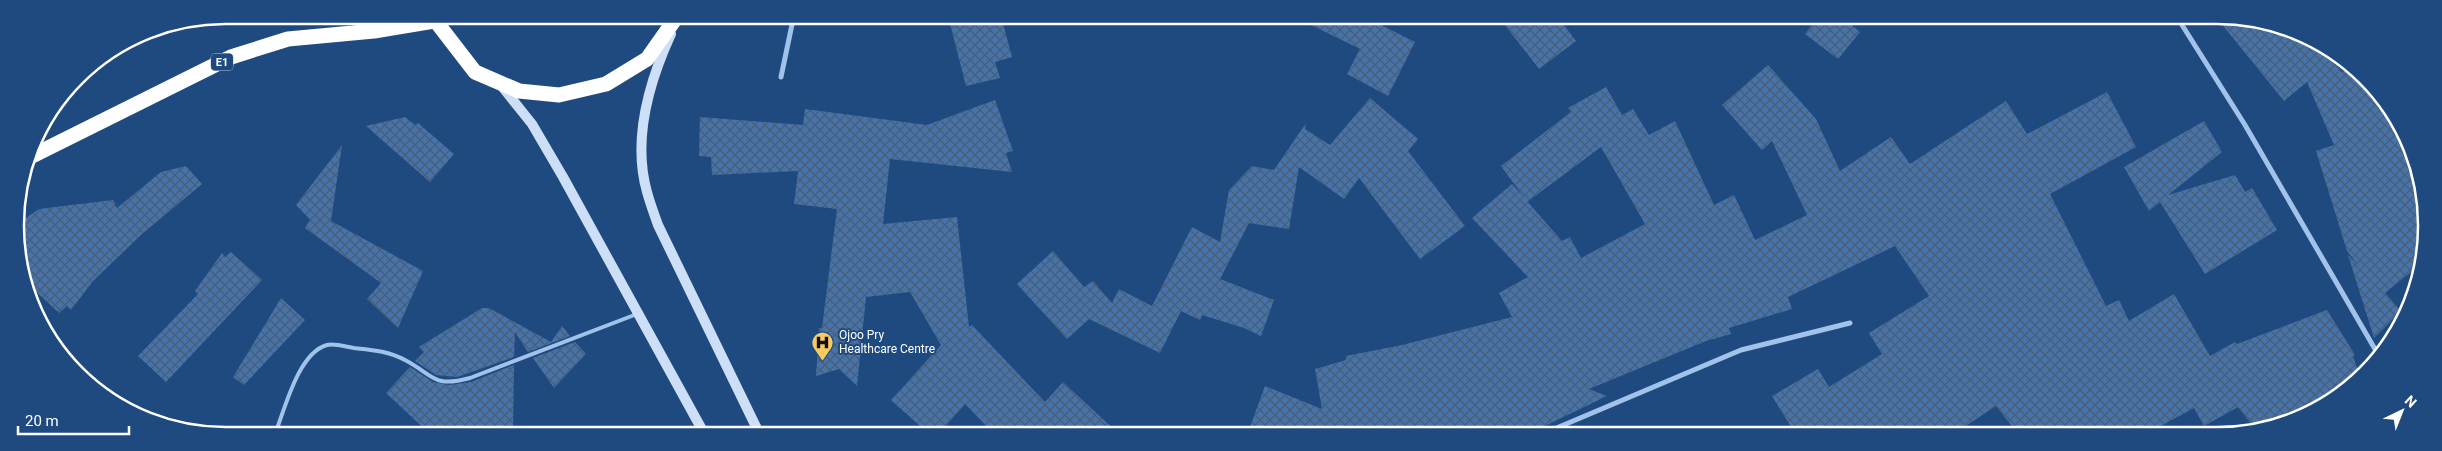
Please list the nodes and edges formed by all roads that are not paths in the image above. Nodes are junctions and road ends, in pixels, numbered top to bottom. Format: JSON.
{"nodes":[{"id":1,"x":405,"y":24,"type":"edge"},
{"id":2,"x":437,"y":24,"type":"edge"},
{"id":3,"x":673,"y":24,"type":"edge"},
{"id":4,"x":675,"y":24,"type":"edge"},
{"id":5,"x":792,"y":24,"type":"edge"},
{"id":6,"x":2181,"y":24,"type":"edge"},
{"id":7,"x":781,"y":77,"type":"dead end"},
{"id":8,"x":498,"y":81,"type":"junction"},
{"id":9,"x":37,"y":154,"type":"edge"},
{"id":10,"x":639,"y":313,"type":"junction"},
{"id":11,"x":1850,"y":323,"type":"dead end"},
{"id":12,"x":2375,"y":350,"type":"edge"},
{"id":13,"x":279,"y":427,"type":"edge"},
{"id":14,"x":701,"y":427,"type":"edge"},
{"id":15,"x":756,"y":427,"type":"edge"},
{"id":16,"x":1559,"y":427,"type":"edge"}],
"edges":[{"from":1,"to":9,"type":"highway","number":"E1"},
{"from":2,"to":8,"type":"highway"},
{"from":3,"to":8,"type":"highway"},
{"from":4,"to":15,"type":"main road"},
{"from":5,"to":7,"type":"street"},
{"from":6,"to":12,"type":"street"},
{"from":8,"to":10,"type":"main road"},
{"from":10,"to":13,"type":"lane"},
{"from":10,"to":14,"type":"main road"},
{"from":11,"to":16,"type":"street"}]}
